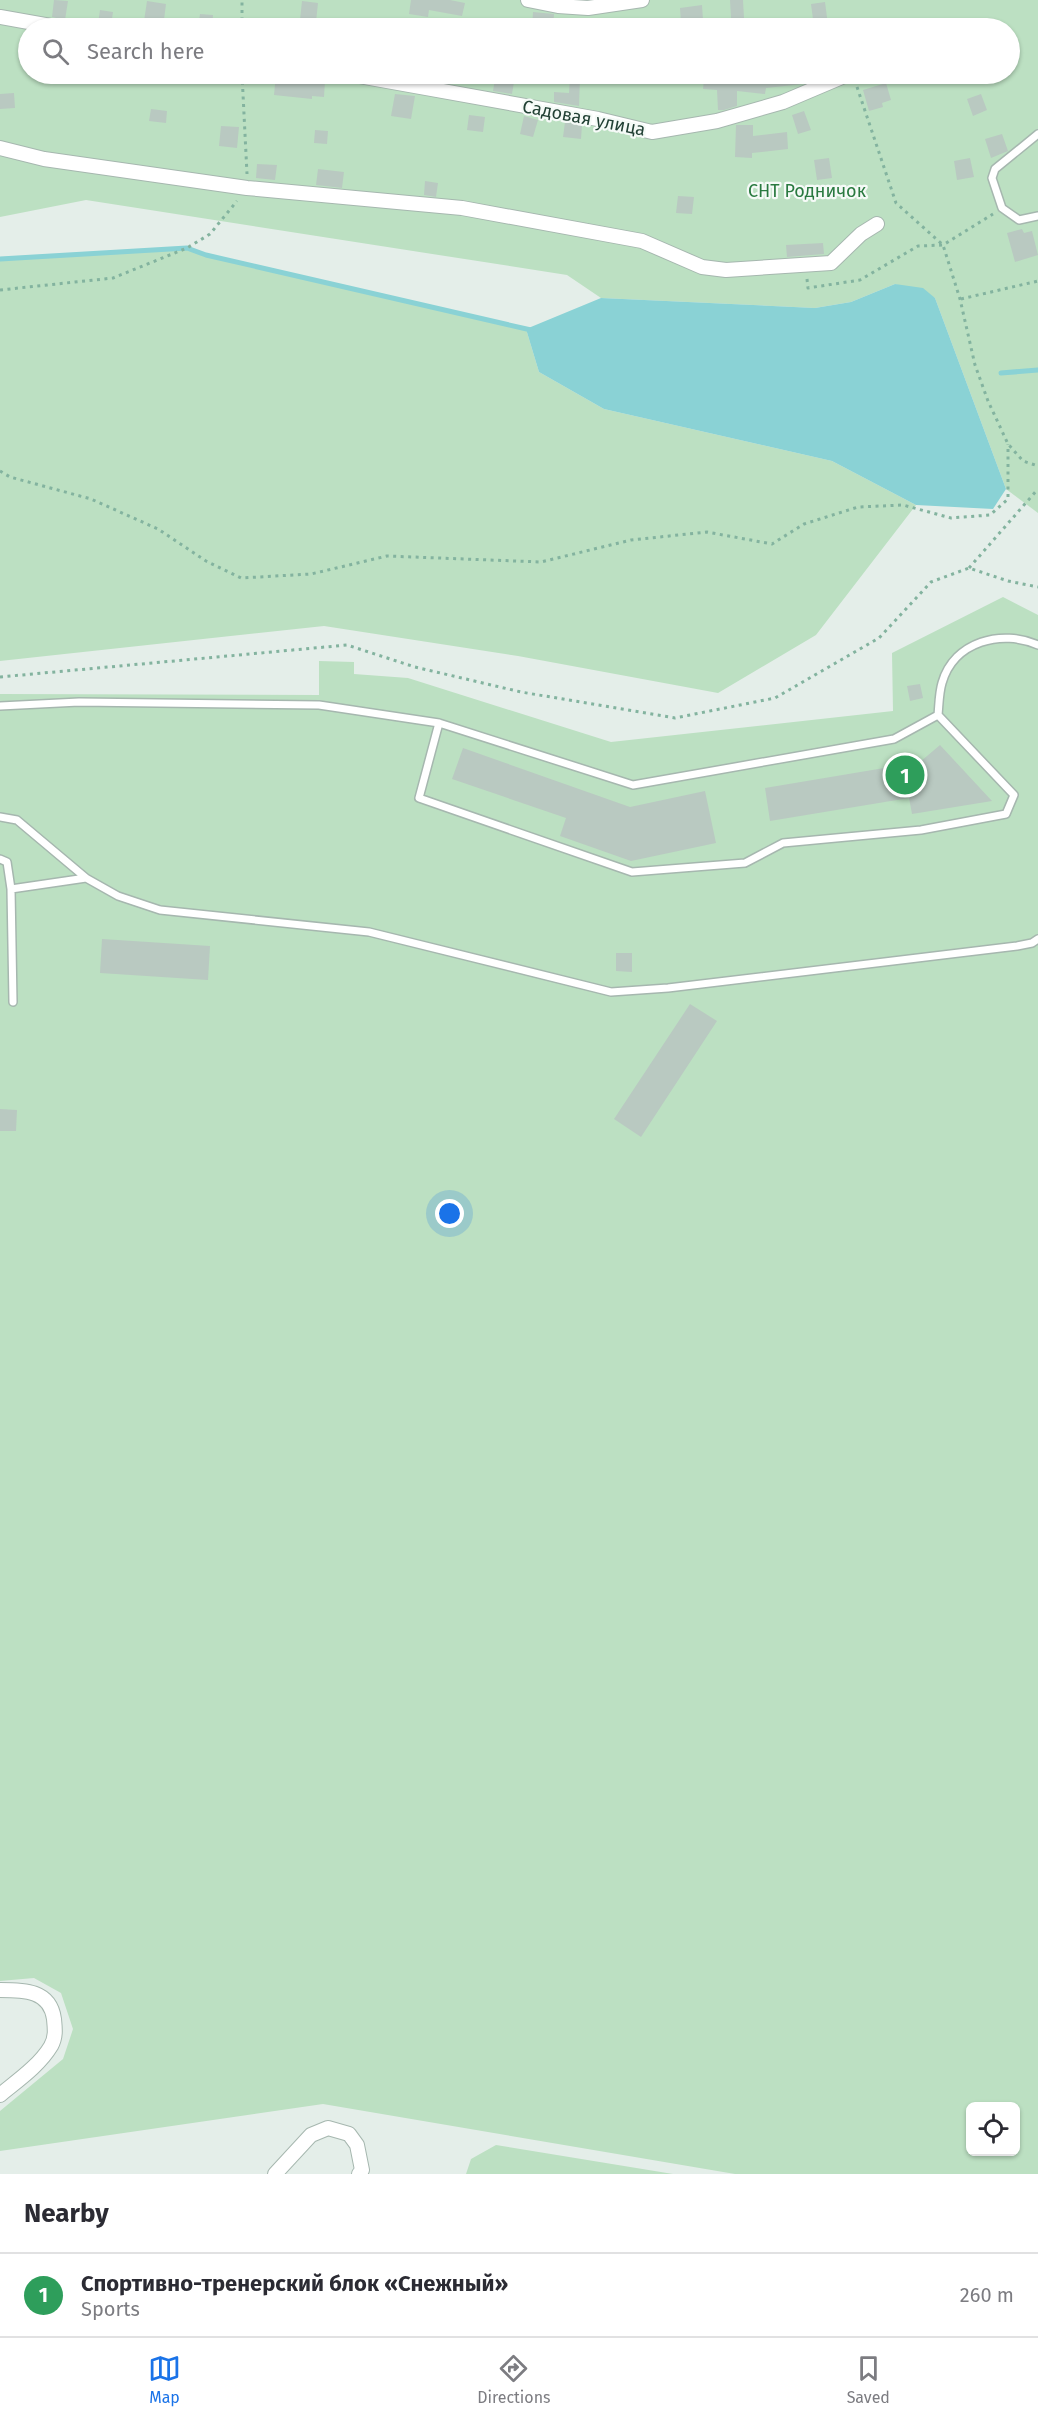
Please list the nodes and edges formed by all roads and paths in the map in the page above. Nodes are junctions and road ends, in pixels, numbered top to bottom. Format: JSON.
{"nodes":[{"id":1,"x":242,"y":0,"type":"edge"},
{"id":2,"x":528,"y":0,"type":"edge"},
{"id":3,"x":642,"y":0,"type":"edge"},
{"id":4,"x":0,"y":17,"type":"edge"},
{"id":5,"x":242,"y":18,"type":"edge"},
{"id":6,"x":18,"y":20,"type":"edge"},
{"id":7,"x":242,"y":84,"type":"edge"},
{"id":8,"x":404,"y":84,"type":"edge"},
{"id":9,"x":837,"y":84,"type":"edge"},
{"id":10,"x":854,"y":84,"type":"edge"},
{"id":11,"x":1038,"y":134,"type":"edge"},
{"id":12,"x":0,"y":148,"type":"edge"},
{"id":13,"x":247,"y":188,"type":"junction"},
{"id":14,"x":1002,"y":208,"type":"junction"},
{"id":15,"x":1038,"y":216,"type":"edge"},
{"id":16,"x":877,"y":224,"type":"dead end"},
{"id":17,"x":943,"y":245,"type":"junction"},
{"id":18,"x":1038,"y":281,"type":"edge"},
{"id":19,"x":808,"y":288,"type":"dead end"},
{"id":20,"x":0,"y":290,"type":"edge"},
{"id":21,"x":960,"y":299,"type":"junction"},
{"id":22,"x":1008,"y":444,"type":"junction"},
{"id":23,"x":1038,"y":466,"type":"edge"},
{"id":24,"x":0,"y":471,"type":"edge"},
{"id":25,"x":1038,"y":489,"type":"edge"},
{"id":26,"x":969,"y":568,"type":"junction"},
{"id":27,"x":1038,"y":587,"type":"edge"},
{"id":28,"x":1038,"y":645,"type":"edge"},
{"id":29,"x":0,"y":677,"type":"edge"},
{"id":30,"x":0,"y":706,"type":"edge"},
{"id":31,"x":938,"y":715,"type":"junction"},
{"id":32,"x":439,"y":723,"type":"junction"},
{"id":33,"x":0,"y":817,"type":"edge"},
{"id":34,"x":0,"y":859,"type":"edge"},
{"id":35,"x":86,"y":878,"type":"junction"},
{"id":36,"x":11,"y":889,"type":"junction"},
{"id":37,"x":1038,"y":939,"type":"edge"},
{"id":38,"x":14,"y":1002,"type":"dead end"},
{"id":39,"x":0,"y":1990,"type":"edge"},
{"id":40,"x":0,"y":2095,"type":"edge"},
{"id":41,"x":275,"y":2174,"type":"edge"},
{"id":42,"x":359,"y":2174,"type":"edge"}],
"edges":[{"from":1,"to":5,"type":"path"},
{"from":2,"to":3,"type":"street"},
{"from":4,"to":6,"type":"street"},
{"from":7,"to":13,"type":"path"},
{"from":8,"to":9,"type":"street","name":"Садовая улица"},
{"from":10,"to":17,"type":"path"},
{"from":11,"to":14,"type":"lane"},
{"from":12,"to":13,"type":"street"},
{"from":13,"to":16,"type":"street"},
{"from":13,"to":20,"type":"path"},
{"from":14,"to":15,"type":"lane"},
{"from":14,"to":17,"type":"path"},
{"from":17,"to":19,"type":"path"},
{"from":17,"to":21,"type":"path"},
{"from":18,"to":21,"type":"path"},
{"from":21,"to":22,"type":"path"},
{"from":22,"to":23,"type":"path"},
{"from":22,"to":24,"type":"path"},
{"from":25,"to":26,"type":"path"},
{"from":26,"to":27,"type":"path"},
{"from":26,"to":29,"type":"path"},
{"from":28,"to":31,"type":"lane"},
{"from":30,"to":32,"type":"lane"},
{"from":31,"to":32,"type":"lane"},
{"from":31,"to":32,"type":"lane"},
{"from":33,"to":35,"type":"lane"},
{"from":34,"to":36,"type":"lane"},
{"from":35,"to":36,"type":"lane"},
{"from":35,"to":37,"type":"lane"},
{"from":36,"to":38,"type":"lane"},
{"from":39,"to":40,"type":"street"},
{"from":41,"to":42,"type":"street"}]}
